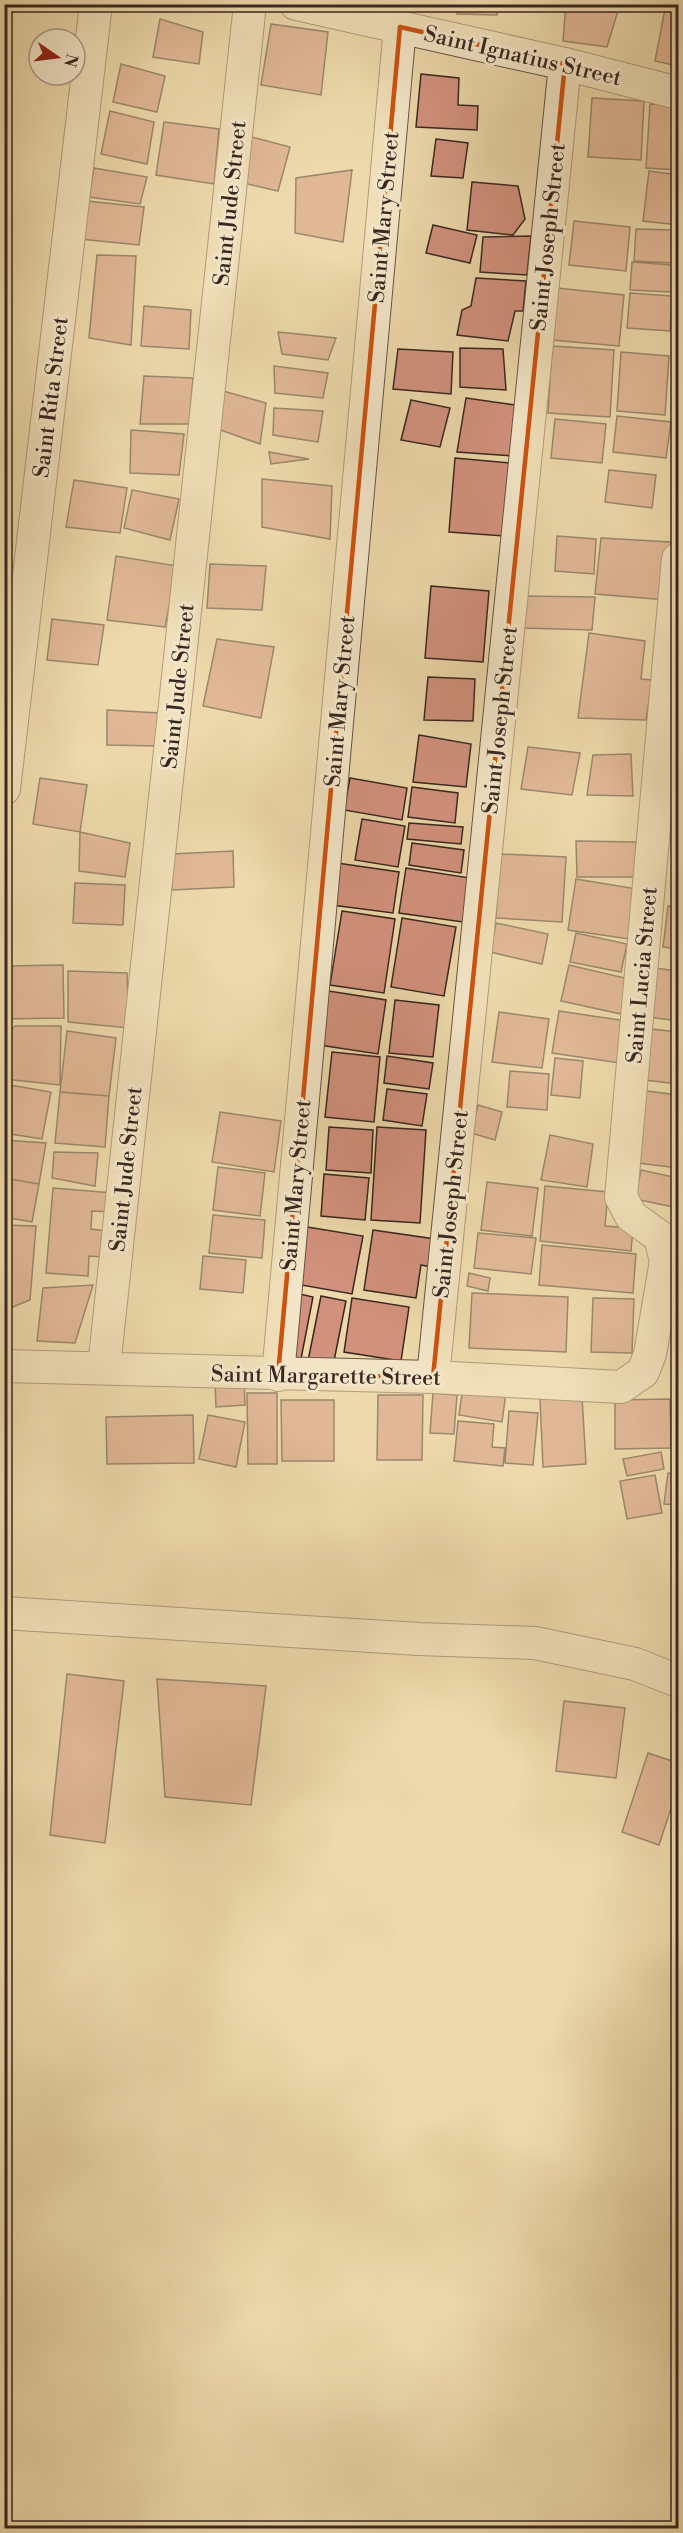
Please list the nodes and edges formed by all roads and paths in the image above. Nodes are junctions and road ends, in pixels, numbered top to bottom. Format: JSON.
{"nodes":[{"id":1,"x":96,"y":4,"type":"edge"},
{"id":2,"x":250,"y":4,"type":"edge"},
{"id":3,"x":296,"y":4,"type":"edge"},
{"id":4,"x":400,"y":27,"type":"junction"},
{"id":5,"x":564,"y":64,"type":"junction"},
{"id":6,"x":678,"y":93,"type":"edge"},
{"id":7,"x":678,"y":559,"type":"edge"},
{"id":8,"x":4,"y":789,"type":"edge"},
{"id":9,"x":4,"y":1366,"type":"edge"},
{"id":10,"x":104,"y":1367,"type":"junction"},
{"id":11,"x":643,"y":1372,"type":"joint"},
{"id":12,"x":278,"y":1375,"type":"junction"},
{"id":13,"x":433,"y":1377,"type":"junction"},
{"id":14,"x":4,"y":1613,"type":"edge"},
{"id":15,"x":678,"y":1681,"type":"edge"}],
"edges":[{"from":1,"to":8,"type":"street","name":"Saint Rita Street"},
{"from":2,"to":10,"type":"street","name":"Saint Jude Street"},
{"from":3,"to":4,"type":"street","name":"Saint Ignatius Street"},
{"from":4,"to":5,"type":"street","name":"Saint Ignatius Street"},
{"from":4,"to":12,"type":"street","name":"Saint Mary Street"},
{"from":5,"to":6,"type":"street","name":"Saint Ignatius Street"},
{"from":5,"to":13,"type":"street","name":"Saint Joseph Street"},
{"from":7,"to":11,"type":"street","name":"Saint Lucia Street"},
{"from":9,"to":10,"type":"street","name":"Saint Margarette Street"},
{"from":10,"to":12,"type":"street","name":"Saint Margarette Street"},
{"from":11,"to":13,"type":"street","name":"Saint Margarette Street"},
{"from":12,"to":13,"type":"street","name":"Saint Margarette Street"},
{"from":14,"to":15,"type":"street"}]}
